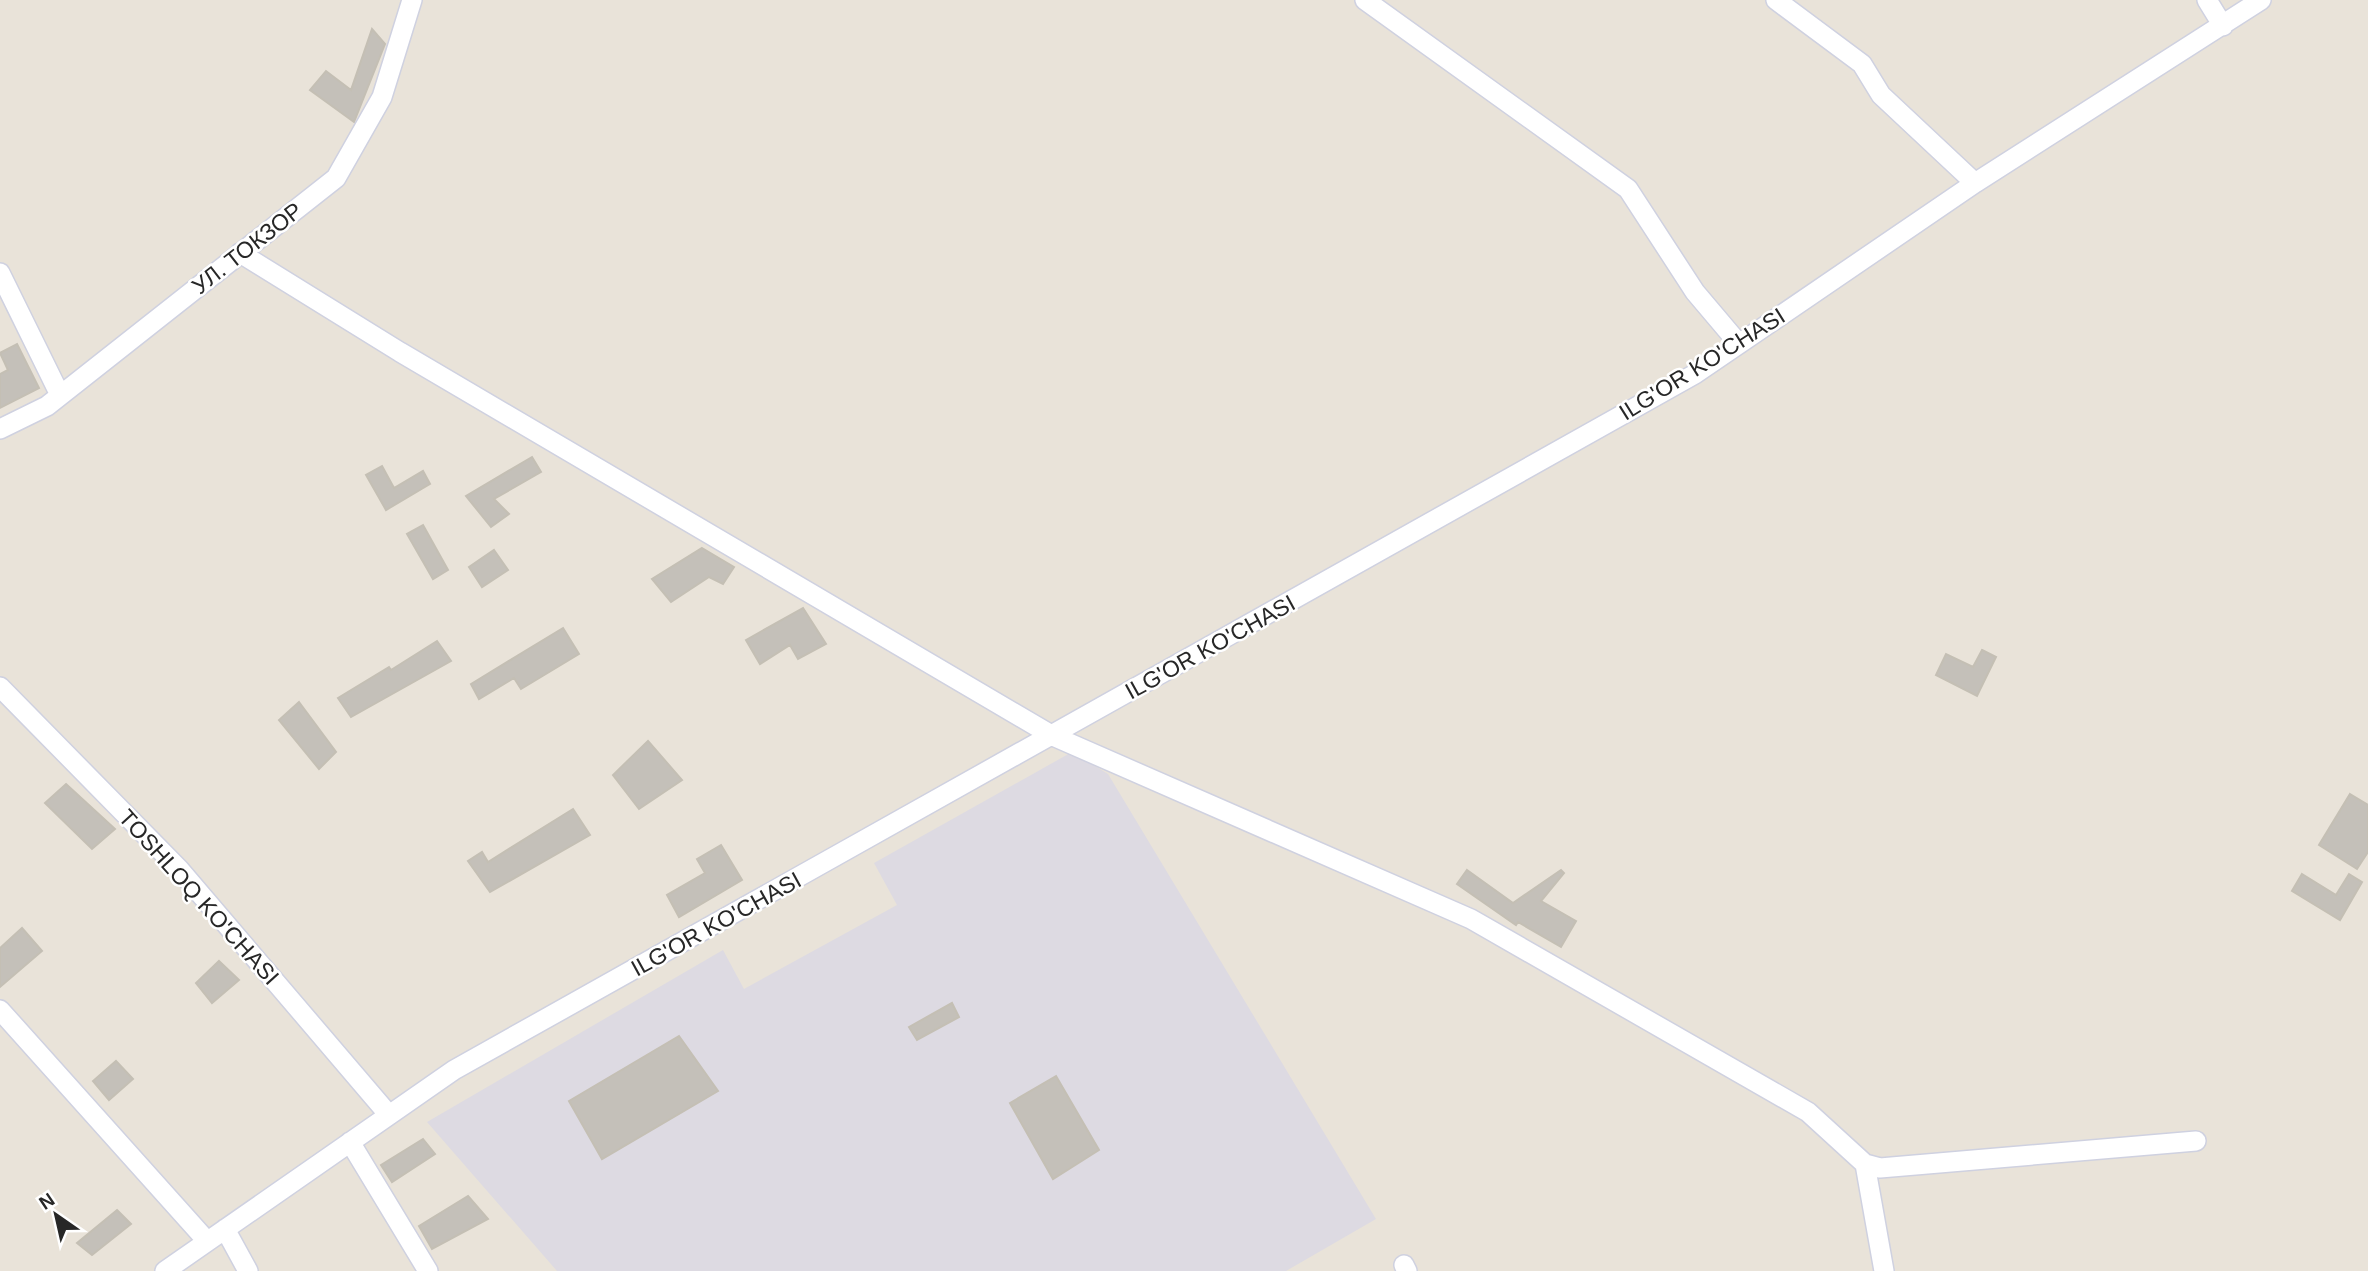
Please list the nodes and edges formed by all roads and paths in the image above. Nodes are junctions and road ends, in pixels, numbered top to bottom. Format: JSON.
{"nodes":[{"id":1,"x":412,"y":0,"type":"edge"},
{"id":2,"x":1365,"y":0,"type":"edge"},
{"id":3,"x":1776,"y":0,"type":"edge"},
{"id":4,"x":2207,"y":0,"type":"edge"},
{"id":5,"x":2261,"y":0,"type":"edge"},
{"id":6,"x":2223,"y":26,"type":"junction"},
{"id":7,"x":1975,"y":183,"type":"junction"},
{"id":8,"x":240,"y":253,"type":"junction"},
{"id":9,"x":0,"y":272,"type":"edge"},
{"id":10,"x":1739,"y":344,"type":"junction"},
{"id":11,"x":60,"y":395,"type":"junction"},
{"id":12,"x":0,"y":429,"type":"edge"},
{"id":13,"x":0,"y":687,"type":"edge"},
{"id":14,"x":1052,"y":736,"type":"junction"},
{"id":15,"x":0,"y":1010,"type":"edge"},
{"id":16,"x":389,"y":1115,"type":"junction"},
{"id":17,"x":350,"y":1142,"type":"junction"},
{"id":18,"x":2196,"y":1142,"type":"dead end"},
{"id":19,"x":1865,"y":1164,"type":"junction"},
{"id":20,"x":225,"y":1229,"type":"junction"},
{"id":21,"x":207,"y":1241,"type":"junction"},
{"id":22,"x":164,"y":1271,"type":"edge"},
{"id":23,"x":248,"y":1271,"type":"edge"},
{"id":24,"x":428,"y":1271,"type":"edge"},
{"id":25,"x":1884,"y":1271,"type":"edge"}],
"edges":[{"from":1,"to":8,"type":"street","name":"УЛ. ТОКЗОР"},
{"from":2,"to":10,"type":"street"},
{"from":3,"to":7,"type":"street"},
{"from":4,"to":6,"type":"street"},
{"from":5,"to":6,"type":"street","name":"ILG'OR KO'CHASI"},
{"from":6,"to":7,"type":"street","name":"ILG'OR KO'CHASI"},
{"from":7,"to":10,"type":"street","name":"ILG'OR KO'CHASI"},
{"from":8,"to":11,"type":"street","name":"УЛ. ТОКЗОР"},
{"from":8,"to":14,"type":"street"},
{"from":9,"to":11,"type":"street"},
{"from":10,"to":14,"type":"street","name":"ILG'OR KO'CHASI"},
{"from":11,"to":12,"type":"street","name":"УЛ. ТОКЗОР"},
{"from":13,"to":16,"type":"street","name":"TOSHLOQ KO'CHASI"},
{"from":14,"to":16,"type":"street","name":"ILG'OR KO'CHASI"},
{"from":14,"to":19,"type":"street"},
{"from":15,"to":21,"type":"street"},
{"from":16,"to":17,"type":"street","name":"ILG'OR KO'CHASI"},
{"from":17,"to":20,"type":"street","name":"ILG'OR KO'CHASI"},
{"from":17,"to":24,"type":"street"},
{"from":18,"to":19,"type":"street"},
{"from":19,"to":25,"type":"street"},
{"from":20,"to":21,"type":"street","name":"ILG'OR KO'CHASI"},
{"from":20,"to":23,"type":"street"},
{"from":21,"to":22,"type":"street","name":"ILG'OR KO'CHASI"}]}
